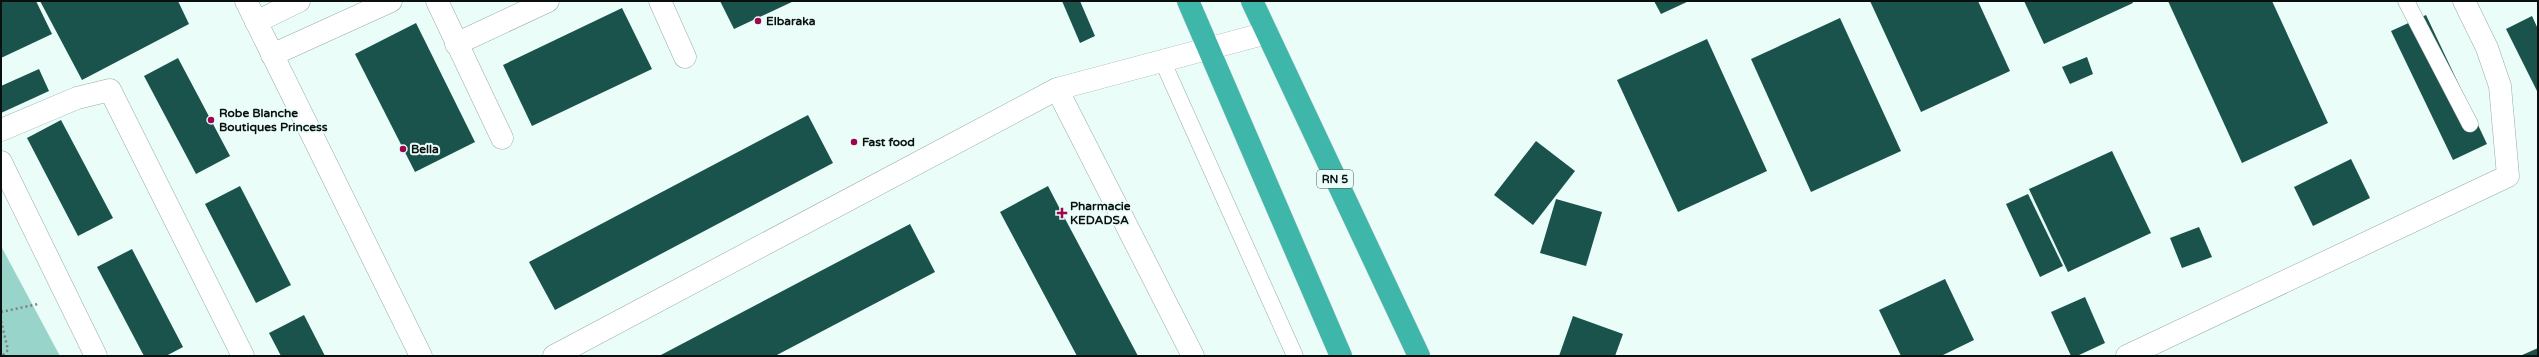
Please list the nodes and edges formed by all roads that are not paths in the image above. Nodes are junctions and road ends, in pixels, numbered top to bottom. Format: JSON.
{"nodes":[{"id":1,"x":246,"y":1,"type":"edge"},
{"id":2,"x":299,"y":1,"type":"edge"},
{"id":3,"x":391,"y":1,"type":"edge"},
{"id":4,"x":437,"y":1,"type":"edge"},
{"id":5,"x":548,"y":1,"type":"edge"},
{"id":6,"x":660,"y":1,"type":"edge"},
{"id":7,"x":1188,"y":1,"type":"edge"},
{"id":8,"x":1252,"y":1,"type":"edge"},
{"id":9,"x":2406,"y":1,"type":"edge"},
{"id":10,"x":2464,"y":1,"type":"edge"},
{"id":11,"x":256,"y":22,"type":"junction"},
{"id":12,"x":1267,"y":34,"type":"junction"},
{"id":13,"x":456,"y":44,"type":"junction"},
{"id":14,"x":1207,"y":49,"type":"junction"},
{"id":15,"x":272,"y":55,"type":"junction"},
{"id":16,"x":685,"y":57,"type":"dead end"},
{"id":17,"x":1162,"y":60,"type":"junction"},
{"id":18,"x":1057,"y":89,"type":"junction"},
{"id":19,"x":2470,"y":124,"type":"dead end"},
{"id":20,"x":1,"y":130,"type":"edge"},
{"id":21,"x":502,"y":138,"type":"dead end"},
{"id":22,"x":1,"y":162,"type":"edge"},
{"id":23,"x":96,"y":356,"type":"edge"},
{"id":24,"x":243,"y":356,"type":"edge"},
{"id":25,"x":421,"y":356,"type":"edge"},
{"id":26,"x":554,"y":356,"type":"edge"},
{"id":27,"x":1194,"y":356,"type":"edge"},
{"id":28,"x":1295,"y":356,"type":"edge"},
{"id":29,"x":1341,"y":356,"type":"edge"},
{"id":30,"x":1419,"y":356,"type":"edge"},
{"id":31,"x":2127,"y":356,"type":"edge"}],
"edges":[{"from":1,"to":11,"type":"street"},
{"from":2,"to":11,"type":"street"},
{"from":3,"to":15,"type":"street"},
{"from":4,"to":13,"type":"street"},
{"from":5,"to":13,"type":"street"},
{"from":6,"to":16,"type":"street"},
{"from":7,"to":14,"type":"highway"},
{"from":8,"to":12,"type":"highway","number":"RN 5"},
{"from":9,"to":19,"type":"lane"},
{"from":10,"to":31,"type":"street"},
{"from":11,"to":15,"type":"street"},
{"from":12,"to":14,"type":"street"},
{"from":12,"to":30,"type":"highway","number":"RN 5"},
{"from":13,"to":21,"type":"street"},
{"from":14,"to":17,"type":"street"},
{"from":14,"to":29,"type":"highway"},
{"from":15,"to":25,"type":"street"},
{"from":17,"to":18,"type":"street"},
{"from":17,"to":28,"type":"lane"},
{"from":18,"to":26,"type":"street"},
{"from":18,"to":27,"type":"street"},
{"from":20,"to":24,"type":"street"},
{"from":22,"to":23,"type":"street"}]}
